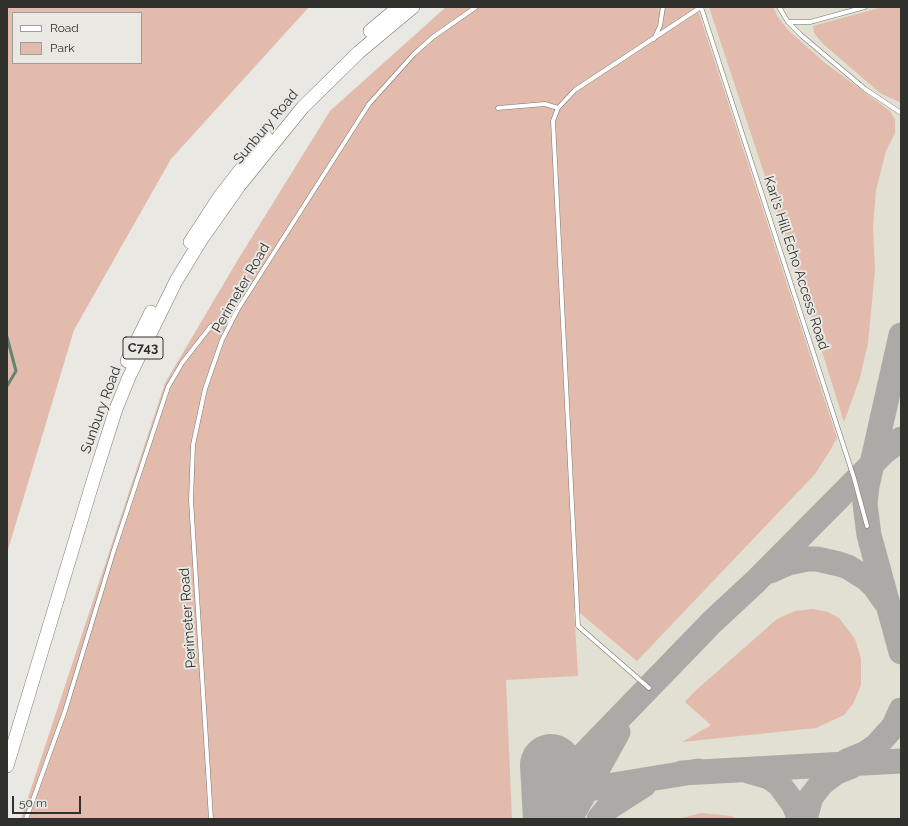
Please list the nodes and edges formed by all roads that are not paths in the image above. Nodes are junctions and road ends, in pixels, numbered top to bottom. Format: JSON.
{"nodes":[{"id":1,"x":399,"y":7,"type":"edge"},
{"id":2,"x":413,"y":7,"type":"edge"},
{"id":3,"x":476,"y":7,"type":"edge"},
{"id":4,"x":663,"y":7,"type":"edge"},
{"id":5,"x":701,"y":7,"type":"edge"},
{"id":6,"x":779,"y":7,"type":"edge"},
{"id":7,"x":865,"y":7,"type":"edge"},
{"id":8,"x":788,"y":22,"type":"junction"},
{"id":9,"x":653,"y":39,"type":"junction"},
{"id":10,"x":498,"y":108,"type":"dead end"},
{"id":11,"x":558,"y":108,"type":"junction"},
{"id":12,"x":901,"y":113,"type":"edge"},
{"id":13,"x":232,"y":320,"type":"junction"},
{"id":14,"x":867,"y":526,"type":"dead end"},
{"id":15,"x":649,"y":688,"type":"dead end"},
{"id":16,"x":7,"y":740,"type":"edge"},
{"id":17,"x":7,"y":766,"type":"edge"},
{"id":18,"x":26,"y":819,"type":"edge"},
{"id":19,"x":211,"y":819,"type":"edge"}],
"edges":[{"from":1,"to":16,"type":"main road","name":"Sunbury Road","number":"C743"},
{"from":2,"to":17,"type":"main road","name":"Sunbury Road","number":"C743"},
{"from":3,"to":13,"type":"lane","name":"Perimeter Road"},
{"from":4,"to":9,"type":"lane"},
{"from":5,"to":9,"type":"lane"},
{"from":5,"to":14,"type":"lane","name":"Karl's Hill Echo Access Road"},
{"from":6,"to":8,"type":"lane"},
{"from":7,"to":8,"type":"lane"},
{"from":8,"to":12,"type":"lane"},
{"from":9,"to":11,"type":"lane"},
{"from":10,"to":11,"type":"lane"},
{"from":11,"to":15,"type":"lane"},
{"from":13,"to":18,"type":"lane"},
{"from":13,"to":19,"type":"lane","name":"Perimeter Road"}]}
